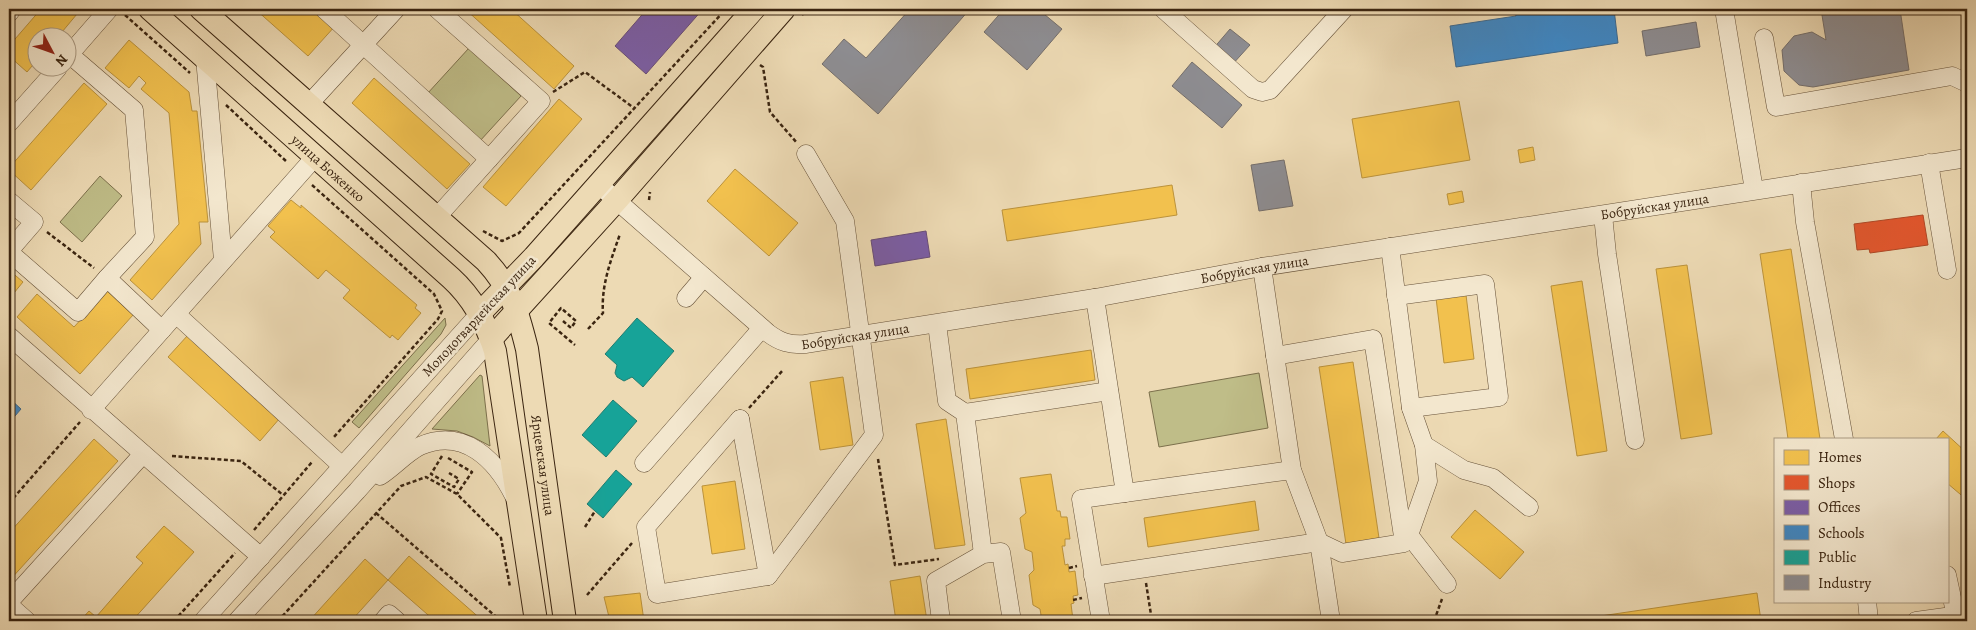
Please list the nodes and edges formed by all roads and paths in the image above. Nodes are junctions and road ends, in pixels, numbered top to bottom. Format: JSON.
{"nodes":[{"id":1,"x":12,"y":9,"type":"edge"},
{"id":2,"x":150,"y":9,"type":"edge"},
{"id":3,"x":201,"y":9,"type":"edge"},
{"id":4,"x":324,"y":9,"type":"edge"},
{"id":5,"x":396,"y":9,"type":"edge"},
{"id":6,"x":437,"y":9,"type":"edge"},
{"id":7,"x":726,"y":9,"type":"edge"},
{"id":8,"x":754,"y":9,"type":"edge"},
{"id":9,"x":784,"y":9,"type":"edge"},
{"id":10,"x":1163,"y":9,"type":"edge"},
{"id":11,"x":1344,"y":9,"type":"edge"},
{"id":12,"x":1724,"y":9,"type":"edge"},
{"id":13,"x":116,"y":11,"type":"edge"},
{"id":14,"x":9,"y":13,"type":"edge"},
{"id":15,"x":1764,"y":38,"type":"dead end"},
{"id":16,"x":363,"y":45,"type":"junction"},
{"id":17,"x":78,"y":46,"type":"edge"},
{"id":18,"x":205,"y":58,"type":"junction"},
{"id":19,"x":78,"y":63,"type":"edge"},
{"id":20,"x":759,"y":64,"type":"dead end"},
{"id":21,"x":48,"y":78,"type":"edge"},
{"id":22,"x":1967,"y":83,"type":"edge"},
{"id":23,"x":207,"y":87,"type":"junction"},
{"id":24,"x":541,"y":101,"type":"junction"},
{"id":25,"x":309,"y":104,"type":"junction"},
{"id":26,"x":634,"y":108,"type":"junction"},
{"id":27,"x":11,"y":116,"type":"edge"},
{"id":28,"x":806,"y":154,"type":"joint"},
{"id":29,"x":315,"y":157,"type":"junction"},
{"id":30,"x":1967,"y":158,"type":"edge"},
{"id":31,"x":489,"y":159,"type":"junction"},
{"id":32,"x":1929,"y":163,"type":"junction"},
{"id":33,"x":300,"y":174,"type":"junction"},
{"id":34,"x":1800,"y":184,"type":"junction"},
{"id":35,"x":599,"y":185,"type":"junction"},
{"id":36,"x":1754,"y":190,"type":"junction"},
{"id":37,"x":617,"y":200,"type":"junction"},
{"id":38,"x":9,"y":201,"type":"edge"},
{"id":39,"x":1604,"y":215,"type":"junction"},
{"id":40,"x":437,"y":217,"type":"junction"},
{"id":41,"x":34,"y":222,"type":"junction"},
{"id":42,"x":620,"y":234,"type":"dead end"},
{"id":43,"x":502,"y":241,"type":"dead end"},
{"id":44,"x":1390,"y":247,"type":"junction"},
{"id":45,"x":9,"y":251,"type":"edge"},
{"id":46,"x":223,"y":260,"type":"junction"},
{"id":47,"x":1262,"y":267,"type":"junction"},
{"id":48,"x":1947,"y":270,"type":"dead end"},
{"id":49,"x":704,"y":277,"type":"junction"},
{"id":50,"x":107,"y":278,"type":"junction"},
{"id":51,"x":506,"y":288,"type":"junction"},
{"id":52,"x":1396,"y":296,"type":"junction"},
{"id":53,"x":686,"y":298,"type":"dead end"},
{"id":54,"x":1095,"y":298,"type":"junction"},
{"id":55,"x":518,"y":310,"type":"junction"},
{"id":56,"x":480,"y":313,"type":"junction"},
{"id":57,"x":176,"y":314,"type":"junction"},
{"id":58,"x":563,"y":321,"type":"dead end"},
{"id":59,"x":937,"y":324,"type":"junction"},
{"id":60,"x":762,"y":328,"type":"junction"},
{"id":61,"x":588,"y":329,"type":"dead end"},
{"id":62,"x":162,"y":330,"type":"junction"},
{"id":63,"x":9,"y":336,"type":"edge"},
{"id":64,"x":861,"y":336,"type":"junction"},
{"id":65,"x":491,"y":339,"type":"junction"},
{"id":66,"x":575,"y":345,"type":"dead end"},
{"id":67,"x":1275,"y":356,"type":"junction"},
{"id":68,"x":783,"y":370,"type":"dead end"},
{"id":69,"x":1108,"y":391,"type":"junction"},
{"id":70,"x":1411,"y":408,"type":"junction"},
{"id":71,"x":91,"y":410,"type":"junction"},
{"id":72,"x":965,"y":413,"type":"junction"},
{"id":73,"x":740,"y":419,"type":"junction"},
{"id":74,"x":874,"y":435,"type":"junction"},
{"id":75,"x":1846,"y":437,"type":"edge"},
{"id":76,"x":1635,"y":440,"type":"dead end"},
{"id":77,"x":1424,"y":445,"type":"junction"},
{"id":78,"x":323,"y":449,"type":"junction"},
{"id":79,"x":143,"y":454,"type":"junction"},
{"id":80,"x":644,"y":463,"type":"dead end"},
{"id":81,"x":342,"y":466,"type":"junction"},
{"id":82,"x":1292,"y":470,"type":"junction"},
{"id":83,"x":449,"y":473,"type":"dead end"},
{"id":84,"x":357,"y":491,"type":"junction"},
{"id":85,"x":1125,"y":493,"type":"junction"},
{"id":86,"x":457,"y":494,"type":"junction"},
{"id":87,"x":283,"y":495,"type":"junction"},
{"id":88,"x":517,"y":502,"type":"junction"},
{"id":89,"x":9,"y":503,"type":"edge"},
{"id":90,"x":1529,"y":507,"type":"dead end"},
{"id":91,"x":595,"y":511,"type":"dead end"},
{"id":92,"x":376,"y":513,"type":"junction"},
{"id":93,"x":585,"y":526,"type":"dead end"},
{"id":94,"x":646,"y":527,"type":"junction"},
{"id":95,"x":1319,"y":542,"type":"junction"},
{"id":96,"x":244,"y":543,"type":"junction"},
{"id":97,"x":983,"y":554,"type":"junction"},
{"id":98,"x":261,"y":557,"type":"junction"},
{"id":99,"x":944,"y":558,"type":"dead end"},
{"id":100,"x":1074,"y":567,"type":"dead end"},
{"id":101,"x":1069,"y":568,"type":"dead end"},
{"id":102,"x":1144,"y":568,"type":"junction"},
{"id":103,"x":768,"y":576,"type":"junction"},
{"id":104,"x":1093,"y":576,"type":"junction"},
{"id":105,"x":1948,"y":578,"type":"edge"},
{"id":106,"x":1447,"y":584,"type":"joint"},
{"id":107,"x":511,"y":593,"type":"dead end"},
{"id":108,"x":587,"y":595,"type":"dead end"},
{"id":109,"x":1080,"y":599,"type":"dead end"},
{"id":110,"x":1074,"y":600,"type":"dead end"},
{"id":111,"x":1867,"y":602,"type":"edge"},
{"id":112,"x":9,"y":604,"type":"edge"},
{"id":113,"x":1960,"y":617,"type":"edge"},
{"id":114,"x":26,"y":621,"type":"edge"},
{"id":115,"x":174,"y":621,"type":"edge"},
{"id":116,"x":203,"y":621,"type":"edge"},
{"id":117,"x":237,"y":621,"type":"edge"},
{"id":118,"x":278,"y":621,"type":"edge"},
{"id":119,"x":383,"y":621,"type":"edge"},
{"id":120,"x":397,"y":621,"type":"edge"},
{"id":121,"x":501,"y":621,"type":"edge"},
{"id":122,"x":536,"y":621,"type":"edge"},
{"id":123,"x":565,"y":621,"type":"edge"},
{"id":124,"x":941,"y":621,"type":"edge"},
{"id":125,"x":1012,"y":621,"type":"edge"},
{"id":126,"x":1101,"y":621,"type":"edge"},
{"id":127,"x":1152,"y":621,"type":"edge"},
{"id":128,"x":1331,"y":621,"type":"edge"},
{"id":129,"x":1434,"y":621,"type":"edge"},
{"id":130,"x":1869,"y":621,"type":"edge"},
{"id":131,"x":1916,"y":621,"type":"edge"}],
"edges":[{"from":1,"to":14,"type":"street"},
{"from":2,"to":18,"type":"main road","name":"улица Боженко"},
{"from":3,"to":25,"type":"main road"},
{"from":4,"to":16,"type":"street"},
{"from":5,"to":16,"type":"street"},
{"from":6,"to":24,"type":"street"},
{"from":7,"to":26,"type":"path"},
{"from":8,"to":35,"type":"main road","name":"Молодогвардейская улица"},
{"from":9,"to":37,"type":"main road","name":"Молодогвардейская улица"},
{"from":10,"to":11,"type":"street"},
{"from":12,"to":36,"type":"street"},
{"from":13,"to":17,"type":"street"},
{"from":13,"to":23,"type":"path"},
{"from":15,"to":22,"type":"street"},
{"from":16,"to":25,"type":"street"},
{"from":16,"to":31,"type":"street"},
{"from":18,"to":23,"type":"street"},
{"from":18,"to":29,"type":"main road","name":"улица Боженко"},
{"from":19,"to":50,"type":"street"},
{"from":20,"to":28,"type":"path"},
{"from":21,"to":27,"type":"street"},
{"from":23,"to":33,"type":"path"},
{"from":23,"to":46,"type":"street"},
{"from":24,"to":26,"type":"path"},
{"from":24,"to":31,"type":"street"},
{"from":25,"to":40,"type":"main road"},
{"from":26,"to":43,"type":"path"},
{"from":28,"to":64,"type":"street"},
{"from":29,"to":33,"type":"street"},
{"from":29,"to":56,"type":"main road","name":"улица Боженко"},
{"from":30,"to":32,"type":"street","name":"Бобруйская улица"},
{"from":31,"to":40,"type":"street"},
{"from":32,"to":34,"type":"street","name":"Бобруйская улица"},
{"from":32,"to":48,"type":"street"},
{"from":33,"to":46,"type":"street"},
{"from":33,"to":78,"type":"path"},
{"from":34,"to":36,"type":"street","name":"Бобруйская улица"},
{"from":34,"to":75,"type":"street"},
{"from":35,"to":37,"type":"street","name":"Бобруйская улица"},
{"from":35,"to":51,"type":"main road","name":"Молодогвардейская улица"},
{"from":36,"to":39,"type":"street","name":"Бобруйская улица"},
{"from":37,"to":49,"type":"street","name":"Бобруйская улица"},
{"from":37,"to":55,"type":"main road","name":"Молодогвардейская улица"},
{"from":38,"to":41,"type":"street"},
{"from":39,"to":44,"type":"street","name":"Бобруйская улица"},
{"from":39,"to":76,"type":"street"},
{"from":40,"to":51,"type":"main road"},
{"from":41,"to":45,"type":"street"},
{"from":41,"to":50,"type":"path"},
{"from":42,"to":61,"type":"path"},
{"from":44,"to":47,"type":"street","name":"Бобруйская улица"},
{"from":44,"to":52,"type":"street"},
{"from":45,"to":50,"type":"street"},
{"from":46,"to":57,"type":"street"},
{"from":47,"to":54,"type":"street","name":"Бобруйская улица"},
{"from":47,"to":67,"type":"street"},
{"from":49,"to":53,"type":"street"},
{"from":49,"to":60,"type":"street","name":"Бобруйская улица"},
{"from":50,"to":62,"type":"street"},
{"from":51,"to":55,"type":"main road"},
{"from":51,"to":56,"type":"main road","name":"Молодогвардейская улица"},
{"from":52,"to":70,"type":"street"},
{"from":52,"to":70,"type":"street"},
{"from":54,"to":59,"type":"street","name":"Бобруйская улица"},
{"from":54,"to":69,"type":"street"},
{"from":55,"to":65,"type":"main road","name":"Молодогвардейская улица"},
{"from":55,"to":123,"type":"main road","name":"Ярцевская улица"},
{"from":56,"to":65,"type":"main road","name":"улица Боженко"},
{"from":56,"to":81,"type":"street","name":"Молодогвардейская улица"},
{"from":57,"to":62,"type":"street"},
{"from":57,"to":78,"type":"street"},
{"from":58,"to":66,"type":"path"},
{"from":59,"to":64,"type":"street","name":"Бобруйская улица"},
{"from":59,"to":72,"type":"street"},
{"from":60,"to":64,"type":"street","name":"Бобруйская улица"},
{"from":60,"to":80,"type":"street"},
{"from":62,"to":71,"type":"street"},
{"from":63,"to":71,"type":"street"},
{"from":64,"to":74,"type":"street"},
{"from":65,"to":84,"type":"street","name":"Молодогвардейская улица"},
{"from":65,"to":88,"type":"main road"},
{"from":67,"to":82,"type":"street"},
{"from":67,"to":95,"type":"street"},
{"from":68,"to":73,"type":"path"},
{"from":69,"to":72,"type":"street"},
{"from":69,"to":85,"type":"street"},
{"from":70,"to":77,"type":"street"},
{"from":71,"to":79,"type":"street"},
{"from":71,"to":89,"type":"path"},
{"from":72,"to":97,"type":"street"},
{"from":73,"to":94,"type":"street"},
{"from":73,"to":103,"type":"street"},
{"from":74,"to":99,"type":"path"},
{"from":74,"to":103,"type":"street"},
{"from":77,"to":90,"type":"street"},
{"from":77,"to":106,"type":"street"},
{"from":78,"to":81,"type":"street"},
{"from":78,"to":87,"type":"path"},
{"from":79,"to":87,"type":"path"},
{"from":79,"to":96,"type":"street"},
{"from":79,"to":112,"type":"street"},
{"from":81,"to":98,"type":"street","name":"Молодогвардейская улица"},
{"from":82,"to":85,"type":"street"},
{"from":82,"to":95,"type":"street"},
{"from":83,"to":86,"type":"path"},
{"from":84,"to":88,"type":"street"},
{"from":84,"to":117,"type":"street","name":"Молодогвардейская улица"},
{"from":85,"to":104,"type":"street"},
{"from":86,"to":92,"type":"path"},
{"from":86,"to":107,"type":"path"},
{"from":87,"to":96,"type":"path"},
{"from":88,"to":122,"type":"main road"},
{"from":91,"to":93,"type":"path"},
{"from":92,"to":118,"type":"path"},
{"from":92,"to":121,"type":"path"},
{"from":94,"to":103,"type":"street"},
{"from":94,"to":108,"type":"path"},
{"from":95,"to":102,"type":"street"},
{"from":95,"to":128,"type":"street"},
{"from":96,"to":98,"type":"street"},
{"from":96,"to":115,"type":"path"},
{"from":97,"to":124,"type":"street"},
{"from":97,"to":125,"type":"street"},
{"from":98,"to":116,"type":"street","name":"Молодогвардейская улица"},
{"from":100,"to":101,"type":"path"},
{"from":102,"to":104,"type":"street"},
{"from":102,"to":127,"type":"path"},
{"from":104,"to":126,"type":"street"},
{"from":105,"to":113,"type":"street"},
{"from":106,"to":129,"type":"path"},
{"from":109,"to":110,"type":"path"},
{"from":111,"to":130,"type":"street"},
{"from":112,"to":114,"type":"street"},
{"from":113,"to":131,"type":"street"},
{"from":119,"to":120,"type":"street"}]}
